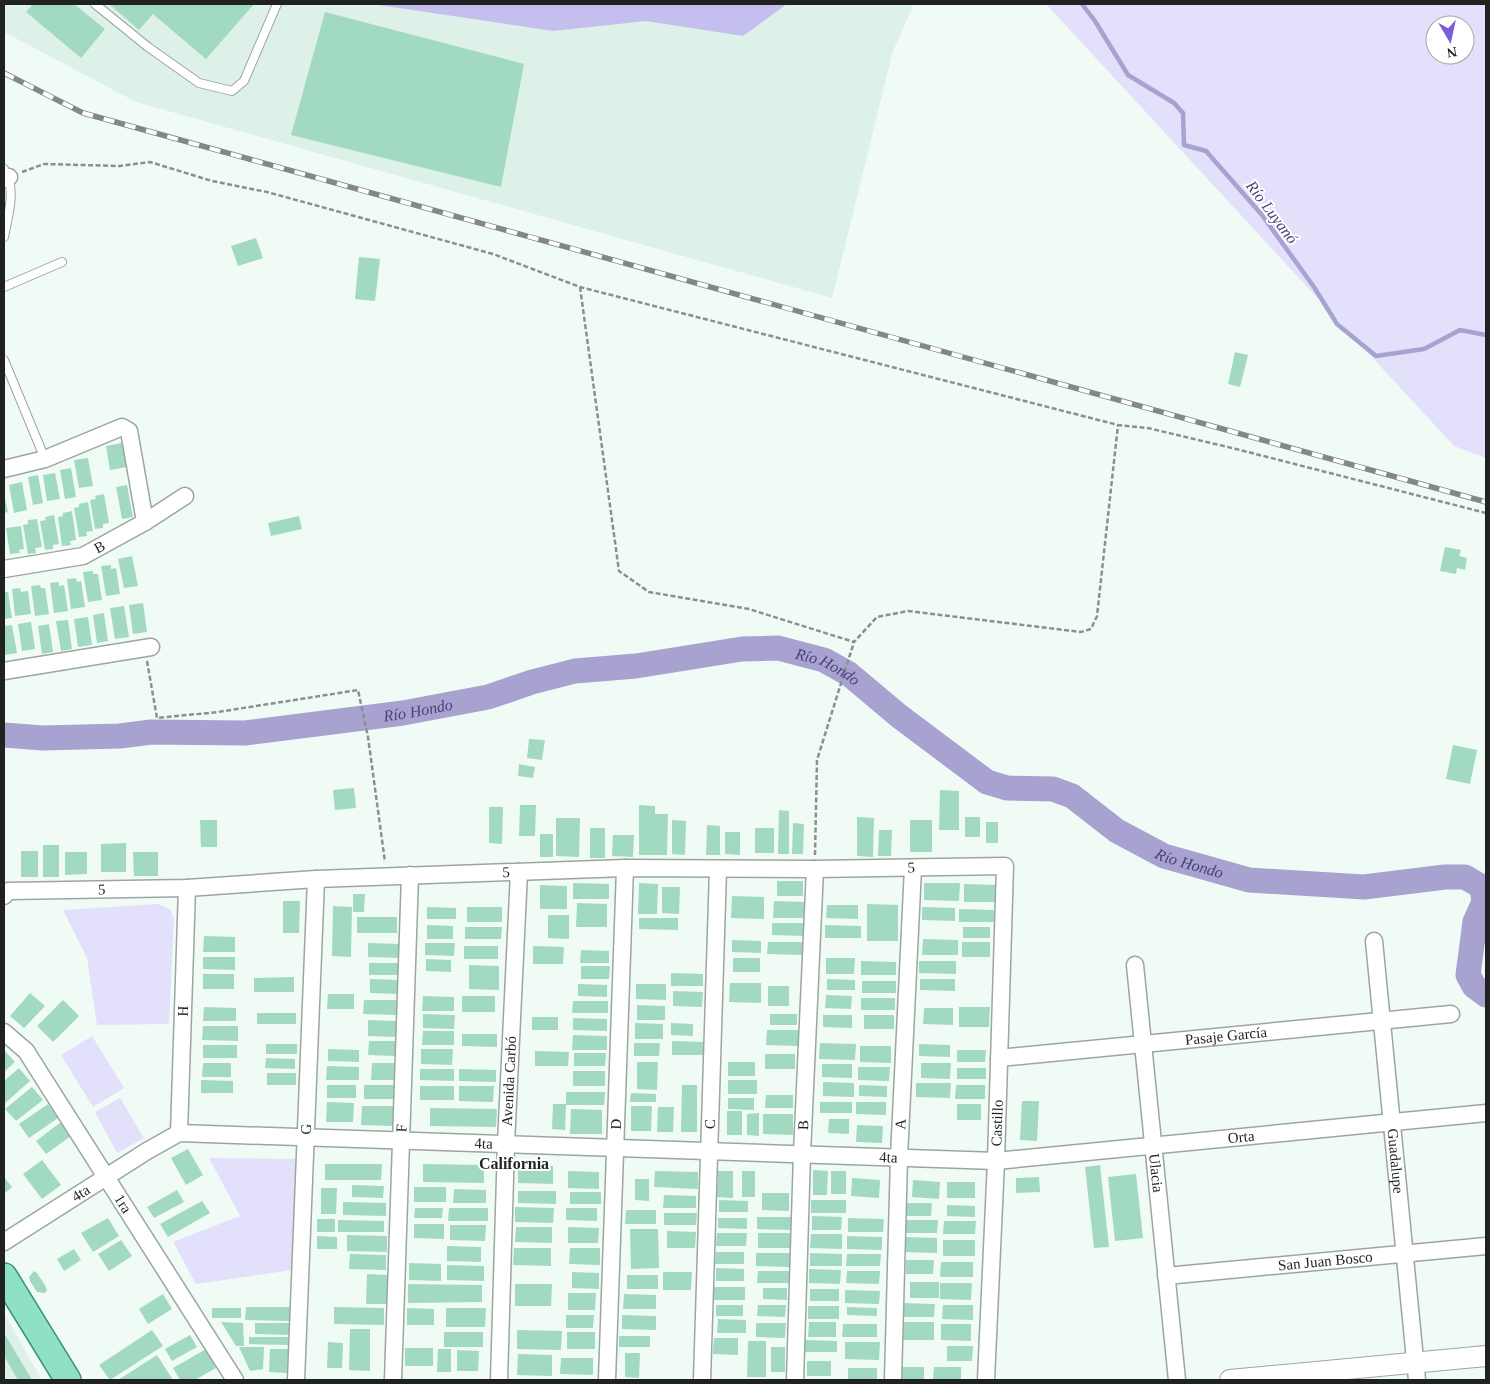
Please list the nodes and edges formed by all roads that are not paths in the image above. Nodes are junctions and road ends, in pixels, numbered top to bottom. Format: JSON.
{"nodes":[{"id":1,"x":95,"y":4,"type":"edge"},
{"id":2,"x":277,"y":4,"type":"edge"},
{"id":3,"x":5,"y":175,"type":"edge"},
{"id":4,"x":4,"y":237,"type":"edge"},
{"id":5,"x":62,"y":262,"type":"dead end"},
{"id":6,"x":4,"y":287,"type":"edge"},
{"id":7,"x":4,"y":360,"type":"edge"},
{"id":8,"x":45,"y":459,"type":"junction"},
{"id":9,"x":4,"y":469,"type":"edge"},
{"id":10,"x":185,"y":496,"type":"dead end"},
{"id":11,"x":145,"y":522,"type":"junction"},
{"id":12,"x":4,"y":569,"type":"edge"},
{"id":13,"x":148,"y":647,"type":"road end"},
{"id":14,"x":4,"y":671,"type":"edge"},
{"id":15,"x":1005,"y":866,"type":"joint"},
{"id":16,"x":625,"y":868,"type":"junction"},
{"id":17,"x":913,"y":868,"type":"junction"},
{"id":18,"x":718,"y":869,"type":"junction"},
{"id":19,"x":815,"y":869,"type":"junction"},
{"id":20,"x":520,"y":872,"type":"junction"},
{"id":21,"x":410,"y":875,"type":"junction"},
{"id":22,"x":316,"y":879,"type":"junction"},
{"id":23,"x":186,"y":888,"type":"junction"},
{"id":24,"x":6,"y":894,"type":"edge"},
{"id":25,"x":1374,"y":941,"type":"dead end"},
{"id":26,"x":1136,"y":965,"type":"dead end"},
{"id":27,"x":1451,"y":1014,"type":"dead end"},
{"id":28,"x":1381,"y":1020,"type":"junction"},
{"id":29,"x":4,"y":1032,"type":"edge"},
{"id":30,"x":1142,"y":1045,"type":"junction"},
{"id":31,"x":1000,"y":1058,"type":"junction"},
{"id":32,"x":1486,"y":1113,"type":"edge"},
{"id":33,"x":1390,"y":1122,"type":"junction"},
{"id":34,"x":179,"y":1133,"type":"junction"},
{"id":35,"x":305,"y":1137,"type":"junction"},
{"id":36,"x":401,"y":1140,"type":"junction"},
{"id":37,"x":506,"y":1144,"type":"junction"},
{"id":38,"x":1152,"y":1144,"type":"junction"},
{"id":39,"x":615,"y":1148,"type":"junction"},
{"id":40,"x":709,"y":1151,"type":"junction"},
{"id":41,"x":802,"y":1154,"type":"junction"},
{"id":42,"x":899,"y":1157,"type":"junction"},
{"id":43,"x":996,"y":1161,"type":"junction"},
{"id":44,"x":107,"y":1177,"type":"junction"},
{"id":45,"x":4,"y":1242,"type":"edge"},
{"id":46,"x":1486,"y":1246,"type":"edge"},
{"id":47,"x":1403,"y":1254,"type":"junction"},
{"id":48,"x":4,"y":1276,"type":"edge"},
{"id":49,"x":1166,"y":1276,"type":"junction"},
{"id":50,"x":1486,"y":1356,"type":"edge"},
{"id":51,"x":1416,"y":1372,"type":"edge"},
{"id":52,"x":68,"y":1380,"type":"edge"},
{"id":53,"x":235,"y":1380,"type":"edge"},
{"id":54,"x":296,"y":1380,"type":"edge"},
{"id":55,"x":393,"y":1380,"type":"edge"},
{"id":56,"x":499,"y":1380,"type":"edge"},
{"id":57,"x":607,"y":1380,"type":"edge"},
{"id":58,"x":702,"y":1380,"type":"edge"},
{"id":59,"x":795,"y":1380,"type":"edge"},
{"id":60,"x":893,"y":1380,"type":"edge"},
{"id":61,"x":986,"y":1380,"type":"edge"},
{"id":62,"x":1177,"y":1380,"type":"edge"},
{"id":63,"x":1230,"y":1380,"type":"edge"}],
"edges":[{"from":1,"to":2,"type":"lane"},
{"from":3,"to":4,"type":"lane"},
{"from":5,"to":6,"type":"lane"},
{"from":7,"to":8,"type":"lane"},
{"from":8,"to":9,"type":"street"},
{"from":8,"to":11,"type":"street"},
{"from":10,"to":11,"type":"street","name":"B"},
{"from":11,"to":12,"type":"street","name":"B"},
{"from":13,"to":14,"type":"street"},
{"from":15,"to":17,"type":"street","name":"5"},
{"from":15,"to":31,"type":"street","name":"Castillo"},
{"from":16,"to":18,"type":"street","name":"5"},
{"from":16,"to":20,"type":"street","name":"5"},
{"from":16,"to":39,"type":"street","name":"D"},
{"from":17,"to":19,"type":"street","name":"5"},
{"from":17,"to":42,"type":"street","name":"A"},
{"from":18,"to":19,"type":"street","name":"5"},
{"from":18,"to":40,"type":"street","name":"C"},
{"from":19,"to":41,"type":"street","name":"B"},
{"from":20,"to":21,"type":"street","name":"5"},
{"from":20,"to":37,"type":"street","name":"Avenida Carbó"},
{"from":21,"to":22,"type":"street","name":"5"},
{"from":21,"to":36,"type":"street","name":"F"},
{"from":22,"to":23,"type":"street","name":"5"},
{"from":22,"to":35,"type":"street","name":"G"},
{"from":23,"to":24,"type":"street","name":"5"},
{"from":23,"to":34,"type":"street","name":"H"},
{"from":25,"to":28,"type":"street","name":"Guadalupe"},
{"from":26,"to":30,"type":"street","name":"Ulacia"},
{"from":27,"to":28,"type":"street","name":"Pasaje García"},
{"from":28,"to":30,"type":"street","name":"Pasaje García"},
{"from":28,"to":33,"type":"street","name":"Guadalupe"},
{"from":29,"to":44,"type":"street","name":"1ra"},
{"from":30,"to":31,"type":"street","name":"Pasaje García"},
{"from":30,"to":38,"type":"street","name":"Ulacia"},
{"from":31,"to":43,"type":"street","name":"Castillo"},
{"from":32,"to":33,"type":"street","name":"Orta"},
{"from":33,"to":38,"type":"street","name":"Orta"},
{"from":33,"to":47,"type":"street","name":"Guadalupe"},
{"from":34,"to":35,"type":"street","name":"4ta"},
{"from":34,"to":44,"type":"street","name":"4ta"},
{"from":35,"to":36,"type":"street","name":"4ta"},
{"from":35,"to":54,"type":"street","name":"G"},
{"from":36,"to":37,"type":"street","name":"4ta"},
{"from":36,"to":55,"type":"street","name":"F"},
{"from":37,"to":39,"type":"street","name":"4ta"},
{"from":37,"to":56,"type":"street","name":"Avenida Carbó"},
{"from":38,"to":43,"type":"street","name":"Orta"},
{"from":38,"to":49,"type":"street","name":"Ulacia"},
{"from":39,"to":40,"type":"street","name":"4ta"},
{"from":39,"to":57,"type":"street","name":"D"},
{"from":40,"to":41,"type":"street","name":"4ta"},
{"from":40,"to":58,"type":"street","name":"C"},
{"from":41,"to":42,"type":"street","name":"4ta"},
{"from":41,"to":59,"type":"street","name":"B"},
{"from":42,"to":43,"type":"street","name":"4ta"},
{"from":42,"to":60,"type":"street","name":"A"},
{"from":43,"to":61,"type":"street","name":"Castillo"},
{"from":44,"to":45,"type":"street","name":"4ta"},
{"from":44,"to":53,"type":"street","name":"1ra"},
{"from":46,"to":47,"type":"street","name":"San Juan Bosco"},
{"from":47,"to":49,"type":"street","name":"San Juan Bosco"},
{"from":47,"to":51,"type":"street","name":"Guadalupe"},
{"from":48,"to":52,"type":"main road"},
{"from":49,"to":62,"type":"street","name":"Ulacia"},
{"from":50,"to":51,"type":"street"},
{"from":51,"to":63,"type":"street"}]}
